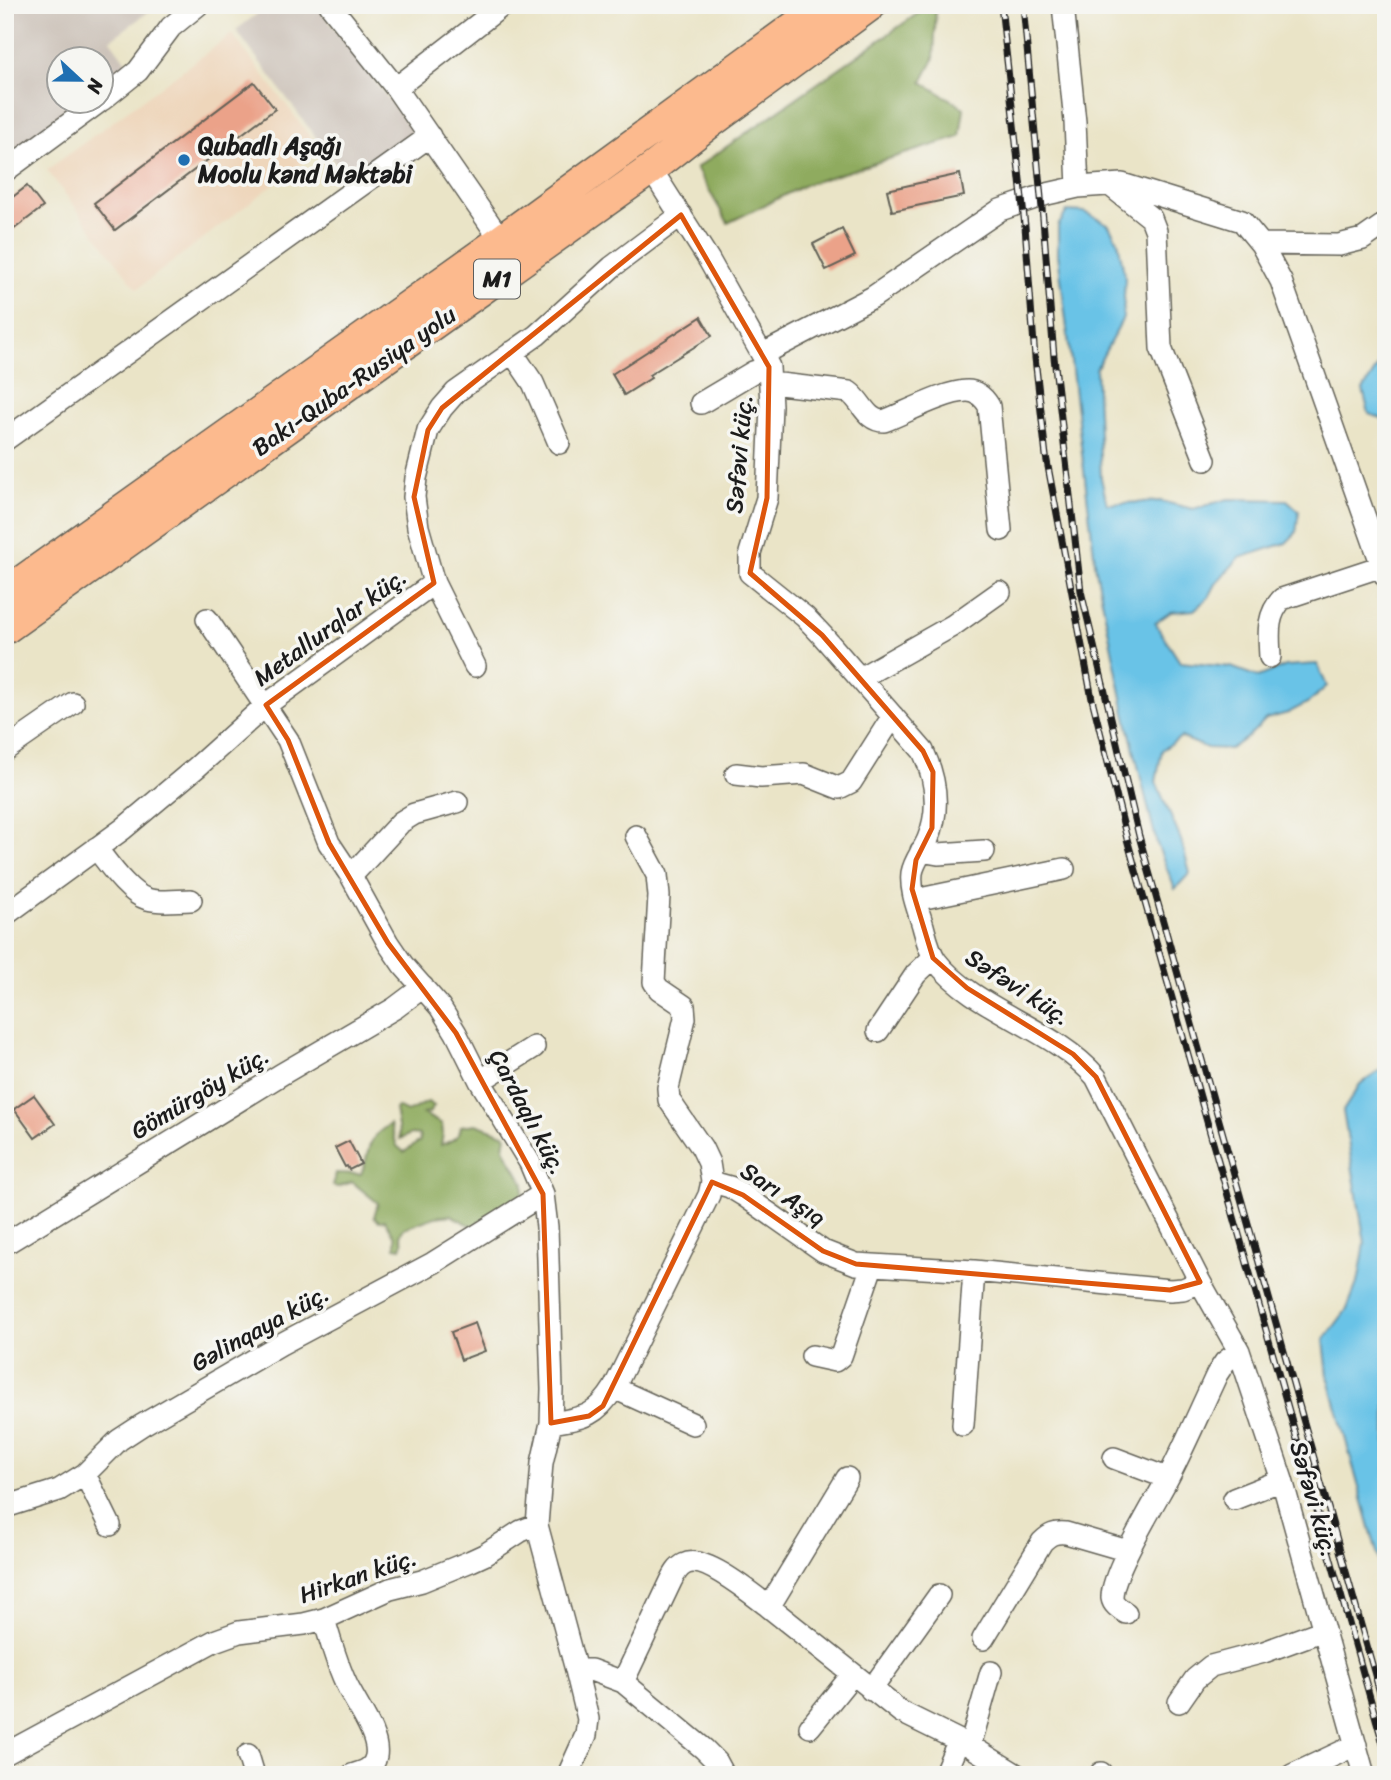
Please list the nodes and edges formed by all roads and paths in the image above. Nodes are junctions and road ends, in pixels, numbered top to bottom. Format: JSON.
{"nodes":[{"id":1,"x":198,"y":5,"type":"edge"},
{"id":2,"x":330,"y":5,"type":"edge"},
{"id":3,"x":503,"y":5,"type":"edge"},
{"id":4,"x":824,"y":5,"type":"edge"},
{"id":5,"x":871,"y":5,"type":"edge"},
{"id":6,"x":1063,"y":5,"type":"edge"},
{"id":7,"x":116,"y":88,"type":"edge"},
{"id":8,"x":396,"y":88,"type":"junction"},
{"id":9,"x":80,"y":116,"type":"edge"},
{"id":10,"x":430,"y":136,"type":"junction"},
{"id":11,"x":651,"y":169,"type":"junction"},
{"id":12,"x":5,"y":171,"type":"edge"},
{"id":13,"x":1111,"y":186,"type":"junction"},
{"id":14,"x":1078,"y":187,"type":"junction"},
{"id":15,"x":681,"y":215,"type":"junction"},
{"id":16,"x":1386,"y":223,"type":"edge"},
{"id":17,"x":501,"y":240,"type":"junction"},
{"id":18,"x":1261,"y":244,"type":"junction"},
{"id":19,"x":512,"y":352,"type":"junction"},
{"id":20,"x":768,"y":368,"type":"junction"},
{"id":21,"x":701,"y":403,"type":"dead end"},
{"id":22,"x":5,"y":440,"type":"edge"},
{"id":23,"x":559,"y":443,"type":"dead end"},
{"id":24,"x":1205,"y":460,"type":"dead end"},
{"id":25,"x":1001,"y":530,"type":"dead end"},
{"id":26,"x":1384,"y":571,"type":"edge"},
{"id":27,"x":434,"y":583,"type":"junction"},
{"id":28,"x":5,"y":593,"type":"edge"},
{"id":29,"x":1000,"y":593,"type":"dead end"},
{"id":30,"x":207,"y":619,"type":"dead end"},
{"id":31,"x":5,"y":629,"type":"edge"},
{"id":32,"x":1270,"y":657,"type":"dead end"},
{"id":33,"x":475,"y":666,"type":"dead end"},
{"id":34,"x":860,"y":678,"type":"junction"},
{"id":35,"x":73,"y":703,"type":"dead end"},
{"id":36,"x":266,"y":705,"type":"junction"},
{"id":37,"x":893,"y":716,"type":"junction"},
{"id":38,"x":5,"y":750,"type":"edge"},
{"id":39,"x":736,"y":774,"type":"dead end"},
{"id":40,"x":457,"y":802,"type":"dead end"},
{"id":41,"x":636,"y":836,"type":"dead end"},
{"id":42,"x":96,"y":848,"type":"junction"},
{"id":43,"x":921,"y":851,"type":"junction"},
{"id":44,"x":984,"y":851,"type":"dead end"},
{"id":45,"x":1064,"y":870,"type":"dead end"},
{"id":46,"x":351,"y":876,"type":"junction"},
{"id":47,"x":191,"y":900,"type":"dead end"},
{"id":48,"x":915,"y":900,"type":"junction"},
{"id":49,"x":5,"y":915,"type":"edge"},
{"id":50,"x":933,"y":958,"type":"junction"},
{"id":51,"x":423,"y":987,"type":"junction"},
{"id":52,"x":878,"y":1031,"type":"dead end"},
{"id":53,"x":534,"y":1047,"type":"dead end"},
{"id":54,"x":480,"y":1081,"type":"junction"},
{"id":55,"x":712,"y":1182,"type":"junction"},
{"id":56,"x":543,"y":1194,"type":"junction"},
{"id":57,"x":5,"y":1244,"type":"edge"},
{"id":58,"x":872,"y":1266,"type":"junction"},
{"id":59,"x":974,"y":1271,"type":"junction"},
{"id":60,"x":1200,"y":1282,"type":"junction"},
{"id":61,"x":1240,"y":1351,"type":"junction"},
{"id":62,"x":812,"y":1356,"type":"dead end"},
{"id":63,"x":614,"y":1388,"type":"junction"},
{"id":64,"x":551,"y":1423,"type":"junction"},
{"id":65,"x":693,"y":1424,"type":"dead end"},
{"id":66,"x":963,"y":1425,"type":"dead end"},
{"id":67,"x":1114,"y":1458,"type":"dead end"},
{"id":68,"x":85,"y":1474,"type":"junction"},
{"id":69,"x":847,"y":1478,"type":"dead end"},
{"id":70,"x":1167,"y":1478,"type":"junction"},
{"id":71,"x":1282,"y":1480,"type":"junction"},
{"id":72,"x":1234,"y":1499,"type":"dead end"},
{"id":73,"x":5,"y":1507,"type":"edge"},
{"id":74,"x":110,"y":1525,"type":"dead end"},
{"id":75,"x":537,"y":1525,"type":"junction"},
{"id":76,"x":1128,"y":1552,"type":"junction"},
{"id":77,"x":939,"y":1595,"type":"dead end"},
{"id":78,"x":769,"y":1606,"type":"junction"},
{"id":79,"x":1126,"y":1613,"type":"dead end"},
{"id":80,"x":324,"y":1619,"type":"junction"},
{"id":81,"x":1324,"y":1630,"type":"junction"},
{"id":82,"x":983,"y":1639,"type":"dead end"},
{"id":83,"x":576,"y":1670,"type":"junction"},
{"id":84,"x":991,"y":1672,"type":"dead end"},
{"id":85,"x":852,"y":1675,"type":"junction"},
{"id":86,"x":623,"y":1682,"type":"junction"},
{"id":87,"x":871,"y":1690,"type":"junction"},
{"id":88,"x":1179,"y":1702,"type":"dead end"},
{"id":89,"x":810,"y":1727,"type":"dead end"},
{"id":90,"x":964,"y":1744,"type":"junction"},
{"id":91,"x":1356,"y":1745,"type":"junction"},
{"id":92,"x":5,"y":1754,"type":"edge"},
{"id":93,"x":352,"y":1775,"type":"edge"},
{"id":94,"x":568,"y":1775,"type":"edge"},
{"id":95,"x":724,"y":1775,"type":"edge"},
{"id":96,"x":944,"y":1775,"type":"edge"},
{"id":97,"x":1017,"y":1775,"type":"edge"},
{"id":98,"x":1292,"y":1775,"type":"edge"},
{"id":99,"x":1364,"y":1775,"type":"edge"}],
"edges":[{"from":1,"to":7,"type":"street"},
{"from":2,"to":8,"type":"street"},
{"from":3,"to":8,"type":"street"},
{"from":4,"to":17,"type":"highway","name":"Bakı-Quba-Rusiya yolu","number":"M1"},
{"from":5,"to":11,"type":"highway","name":"Bakı-Quba-Rusiya yolu","number":"M1"},
{"from":6,"to":14,"type":"street"},
{"from":8,"to":10,"type":"street"},
{"from":9,"to":12,"type":"street"},
{"from":10,"to":17,"type":"street"},
{"from":10,"to":22,"type":"street"},
{"from":11,"to":15,"type":"street"},
{"from":11,"to":31,"type":"highway","name":"Bakı-Quba-Rusiya yolu","number":"M1"},
{"from":13,"to":14,"type":"street"},
{"from":13,"to":18,"type":"street"},
{"from":13,"to":24,"type":"street"},
{"from":14,"to":20,"type":"street"},
{"from":15,"to":19,"type":"street","name":"Metallurqlar küç."},
{"from":15,"to":20,"type":"street"},
{"from":16,"to":18,"type":"street"},
{"from":17,"to":28,"type":"highway","name":"Bakı-Quba-Rusiya yolu","number":"M1"},
{"from":18,"to":26,"type":"street"},
{"from":19,"to":23,"type":"street"},
{"from":19,"to":27,"type":"street","name":"Metallurqlar küç."},
{"from":20,"to":21,"type":"street"},
{"from":20,"to":25,"type":"street"},
{"from":20,"to":34,"type":"street","name":"Səfəvi küç."},
{"from":26,"to":32,"type":"street"},
{"from":27,"to":33,"type":"street"},
{"from":27,"to":36,"type":"street","name":"Metallurqlar küç."},
{"from":29,"to":34,"type":"street"},
{"from":30,"to":36,"type":"street","name":"Çardaqlı küç."},
{"from":34,"to":37,"type":"street","name":"Səfəvi küç."},
{"from":35,"to":38,"type":"street"},
{"from":36,"to":42,"type":"street","name":"Metallurqlar küç."},
{"from":36,"to":46,"type":"street","name":"Çardaqlı küç."},
{"from":37,"to":39,"type":"street"},
{"from":37,"to":43,"type":"street","name":"Səfəvi küç."},
{"from":40,"to":46,"type":"street"},
{"from":41,"to":55,"type":"street","name":"Sarı Aşıq"},
{"from":42,"to":47,"type":"street"},
{"from":42,"to":49,"type":"street","name":"Metallurqlar küç."},
{"from":43,"to":44,"type":"street"},
{"from":43,"to":48,"type":"street","name":"Səfəvi küç."},
{"from":45,"to":48,"type":"street"},
{"from":46,"to":51,"type":"street","name":"Çardaqlı küç."},
{"from":48,"to":50,"type":"street","name":"Səfəvi küç."},
{"from":50,"to":52,"type":"street"},
{"from":50,"to":60,"type":"street","name":"Səfəvi küç."},
{"from":51,"to":54,"type":"street","name":"Çardaqlı küç."},
{"from":51,"to":57,"type":"street","name":"Gömürgöy küç."},
{"from":53,"to":54,"type":"street"},
{"from":54,"to":56,"type":"street","name":"Çardaqlı küç."},
{"from":55,"to":58,"type":"street","name":"Sarı Aşıq"},
{"from":55,"to":63,"type":"street"},
{"from":56,"to":64,"type":"street","name":"Çardaqlı küç."},
{"from":56,"to":68,"type":"street","name":"Gəlinqaya küç."},
{"from":58,"to":59,"type":"street","name":"Sarı Aşıq"},
{"from":58,"to":62,"type":"street"},
{"from":59,"to":60,"type":"street","name":"Sarı Aşıq"},
{"from":59,"to":66,"type":"street"},
{"from":60,"to":61,"type":"street","name":"Səfəvi küç."},
{"from":61,"to":70,"type":"street"},
{"from":61,"to":71,"type":"street","name":"Səfəvi küç."},
{"from":63,"to":64,"type":"street"},
{"from":63,"to":65,"type":"street"},
{"from":64,"to":75,"type":"street","name":"Çardaqlı küç."},
{"from":67,"to":70,"type":"street"},
{"from":68,"to":73,"type":"street","name":"Gəlinqaya küç."},
{"from":68,"to":74,"type":"street"},
{"from":69,"to":78,"type":"street"},
{"from":70,"to":76,"type":"street"},
{"from":71,"to":72,"type":"street"},
{"from":71,"to":81,"type":"street","name":"Səfəvi küç."},
{"from":75,"to":80,"type":"street","name":"Hirkan küç."},
{"from":75,"to":83,"type":"street","name":"Çardaqlı küç."},
{"from":76,"to":79,"type":"street"},
{"from":76,"to":82,"type":"street"},
{"from":77,"to":87,"type":"street"},
{"from":78,"to":85,"type":"street"},
{"from":78,"to":86,"type":"street"},
{"from":80,"to":92,"type":"street","name":"Hirkan küç."},
{"from":80,"to":93,"type":"street"},
{"from":81,"to":88,"type":"street"},
{"from":81,"to":91,"type":"street","name":"Səfəvi küç."},
{"from":83,"to":86,"type":"street"},
{"from":83,"to":94,"type":"street","name":"Çardaqlı küç."},
{"from":84,"to":90,"type":"street"},
{"from":85,"to":87,"type":"street"},
{"from":85,"to":89,"type":"street"},
{"from":86,"to":95,"type":"street"},
{"from":87,"to":90,"type":"street"},
{"from":90,"to":96,"type":"street"},
{"from":90,"to":97,"type":"street"},
{"from":91,"to":98,"type":"street"},
{"from":91,"to":99,"type":"street","name":"Səfəvi küç."}]}
